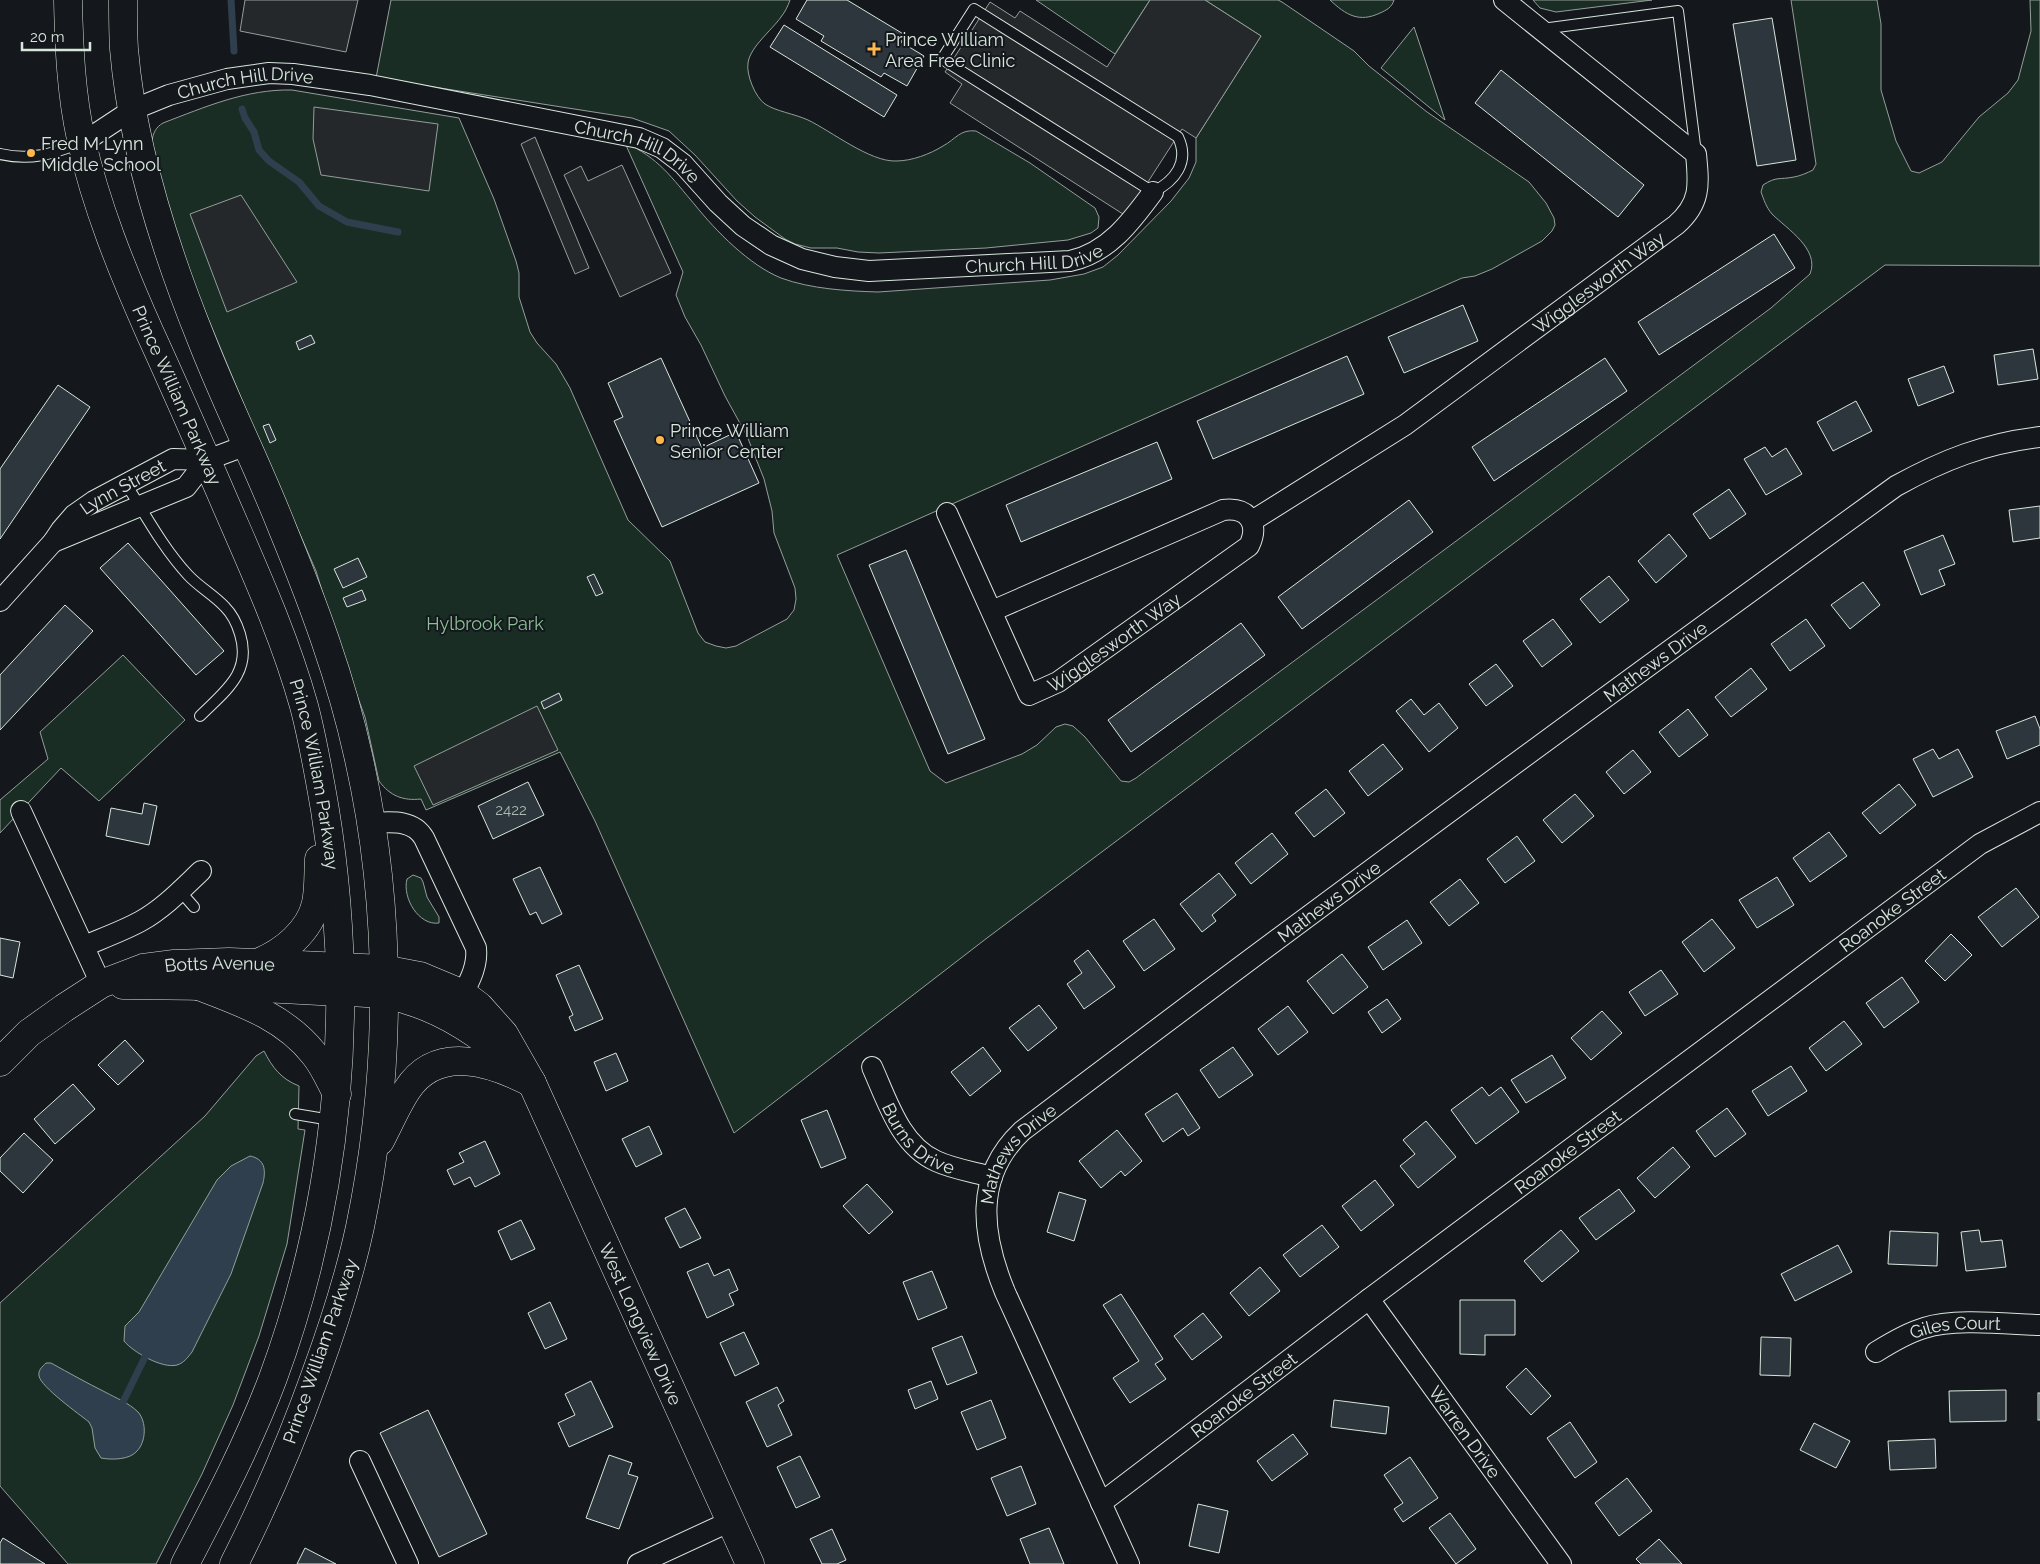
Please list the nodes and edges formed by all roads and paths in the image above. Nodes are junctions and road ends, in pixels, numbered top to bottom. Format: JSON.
{"nodes":[{"id":1,"x":68,"y":0,"type":"edge"},
{"id":2,"x":123,"y":0,"type":"edge"},
{"id":3,"x":1504,"y":0,"type":"edge"},
{"id":4,"x":1541,"y":29,"type":"junction"},
{"id":5,"x":132,"y":110,"type":"junction"},
{"id":6,"x":82,"y":143,"type":"junction"},
{"id":7,"x":0,"y":154,"type":"edge"},
{"id":8,"x":1696,"y":154,"type":"junction"},
{"id":9,"x":1153,"y":192,"type":"junction"},
{"id":10,"x":2040,"y":437,"type":"edge"},
{"id":11,"x":247,"y":445,"type":"junction"},
{"id":12,"x":207,"y":460,"type":"junction"},
{"id":13,"x":126,"y":484,"type":"junction"},
{"id":14,"x":140,"y":506,"type":"junction"},
{"id":15,"x":947,"y":513,"type":"dead end"},
{"id":16,"x":1252,"y":521,"type":"junction"},
{"id":17,"x":53,"y":542,"type":"junction"},
{"id":18,"x":0,"y":601,"type":"edge"},
{"id":19,"x":992,"y":611,"type":"junction"},
{"id":20,"x":200,"y":716,"type":"dead end"},
{"id":21,"x":323,"y":800,"type":"junction"},
{"id":22,"x":21,"y":811,"type":"dead end"},
{"id":23,"x":2040,"y":812,"type":"edge"},
{"id":24,"x":371,"y":823,"type":"junction"},
{"id":25,"x":201,"y":871,"type":"dead end"},
{"id":26,"x":180,"y":891,"type":"junction"},
{"id":27,"x":194,"y":907,"type":"dead end"},
{"id":28,"x":84,"y":946,"type":"junction"},
{"id":29,"x":257,"y":963,"type":"junction"},
{"id":30,"x":341,"y":979,"type":"junction"},
{"id":31,"x":383,"y":982,"type":"junction"},
{"id":32,"x":101,"y":984,"type":"junction"},
{"id":33,"x":196,"y":986,"type":"junction"},
{"id":34,"x":463,"y":994,"type":"junction"},
{"id":35,"x":0,"y":1062,"type":"edge"},
{"id":36,"x":872,"y":1066,"type":"dead end"},
{"id":37,"x":532,"y":1083,"type":"junction"},
{"id":38,"x":336,"y":1107,"type":"junction"},
{"id":39,"x":295,"y":1114,"type":"dead end"},
{"id":40,"x":373,"y":1156,"type":"junction"},
{"id":41,"x":992,"y":1177,"type":"junction"},
{"id":42,"x":1369,"y":1299,"type":"junction"},
{"id":43,"x":2040,"y":1325,"type":"edge"},
{"id":44,"x":1876,"y":1352,"type":"dead end"},
{"id":45,"x":360,"y":1461,"type":"dead end"},
{"id":46,"x":1101,"y":1503,"type":"junction"},
{"id":47,"x":731,"y":1521,"type":"junction"},
{"id":48,"x":185,"y":1564,"type":"edge"},
{"id":49,"x":234,"y":1564,"type":"edge"},
{"id":50,"x":408,"y":1564,"type":"edge"},
{"id":51,"x":638,"y":1564,"type":"edge"},
{"id":52,"x":750,"y":1564,"type":"edge"},
{"id":53,"x":1129,"y":1564,"type":"edge"},
{"id":54,"x":1561,"y":1564,"type":"edge"}],
"edges":[{"from":1,"to":6,"type":"main road","name":"Prince William Parkway"},
{"from":2,"to":5,"type":"main road","name":"Prince William Parkway"},
{"from":3,"to":4,"type":"street"},
{"from":4,"to":8,"type":"street"},
{"from":4,"to":8,"type":"lane"},
{"from":5,"to":6,"type":"street","name":"Church Hill Drive"},
{"from":5,"to":9,"type":"street","name":"Church Hill Drive"},
{"from":5,"to":11,"type":"main road","name":"Prince William Parkway"},
{"from":6,"to":7,"type":"lane"},
{"from":6,"to":12,"type":"main road","name":"Prince William Parkway"},
{"from":8,"to":16,"type":"street","name":"Wigglesworth Way"},
{"from":9,"to":9,"type":"lane"},
{"from":10,"to":41,"type":"street","name":"Mathews Drive"},
{"from":11,"to":12,"type":"street","name":"Lynn Street"},
{"from":11,"to":24,"type":"main road","name":"Prince William Parkway"},
{"from":12,"to":13,"type":"street","name":"Lynn Street"},
{"from":12,"to":14,"type":"street","name":"Lynn Street"},
{"from":12,"to":21,"type":"main road","name":"Prince William Parkway"},
{"from":13,"to":14,"type":"lane"},
{"from":13,"to":17,"type":"street","name":"Lynn Street"},
{"from":14,"to":17,"type":"street","name":"Lynn Street"},
{"from":14,"to":20,"type":"lane"},
{"from":15,"to":19,"type":"street","name":"Wigglesworth Way"},
{"from":16,"to":19,"type":"street"},
{"from":16,"to":19,"type":"street","name":"Wigglesworth Way"},
{"from":17,"to":18,"type":"street","name":"Lynn Street"},
{"from":21,"to":29,"type":"main road"},
{"from":21,"to":30,"type":"main road","name":"Prince William Parkway"},
{"from":22,"to":28,"type":"street"},
{"from":23,"to":42,"type":"street","name":"Roanoke Street"},
{"from":24,"to":31,"type":"main road","name":"Prince William Parkway"},
{"from":24,"to":34,"type":"street"},
{"from":25,"to":26,"type":"street"},
{"from":26,"to":27,"type":"lane"},
{"from":26,"to":28,"type":"street"},
{"from":28,"to":32,"type":"street"},
{"from":29,"to":30,"type":"main road","name":"Botts Avenue"},
{"from":29,"to":32,"type":"main road","name":"Botts Avenue"},
{"from":30,"to":31,"type":"main road","name":"West Longview Drive"},
{"from":30,"to":33,"type":"main road","name":"Botts Avenue"},
{"from":30,"to":38,"type":"main road","name":"Prince William Parkway"},
{"from":31,"to":34,"type":"main road","name":"West Longview Drive"},
{"from":31,"to":37,"type":"main road","name":"West Longview Drive"},
{"from":31,"to":40,"type":"main road","name":"Prince William Parkway"},
{"from":32,"to":33,"type":"main road","name":"Botts Avenue"},
{"from":32,"to":35,"type":"main road","name":"Botts Avenue"},
{"from":33,"to":38,"type":"main road"},
{"from":34,"to":37,"type":"main road","name":"West Longview Drive"},
{"from":36,"to":41,"type":"street","name":"Burns Drive"},
{"from":37,"to":40,"type":"main road"},
{"from":37,"to":47,"type":"main road","name":"West Longview Drive"},
{"from":38,"to":39,"type":"lane"},
{"from":38,"to":48,"type":"main road","name":"Prince William Parkway"},
{"from":40,"to":49,"type":"main road","name":"Prince William Parkway"},
{"from":41,"to":46,"type":"street","name":"Mathews Drive"},
{"from":42,"to":46,"type":"street","name":"Roanoke Street"},
{"from":42,"to":54,"type":"street","name":"Warren Drive"},
{"from":43,"to":44,"type":"street","name":"Giles Court"},
{"from":45,"to":50,"type":"street"},
{"from":46,"to":53,"type":"street","name":"Mathews Drive"},
{"from":47,"to":51,"type":"street"},
{"from":47,"to":52,"type":"main road","name":"West Longview Drive"}]}
